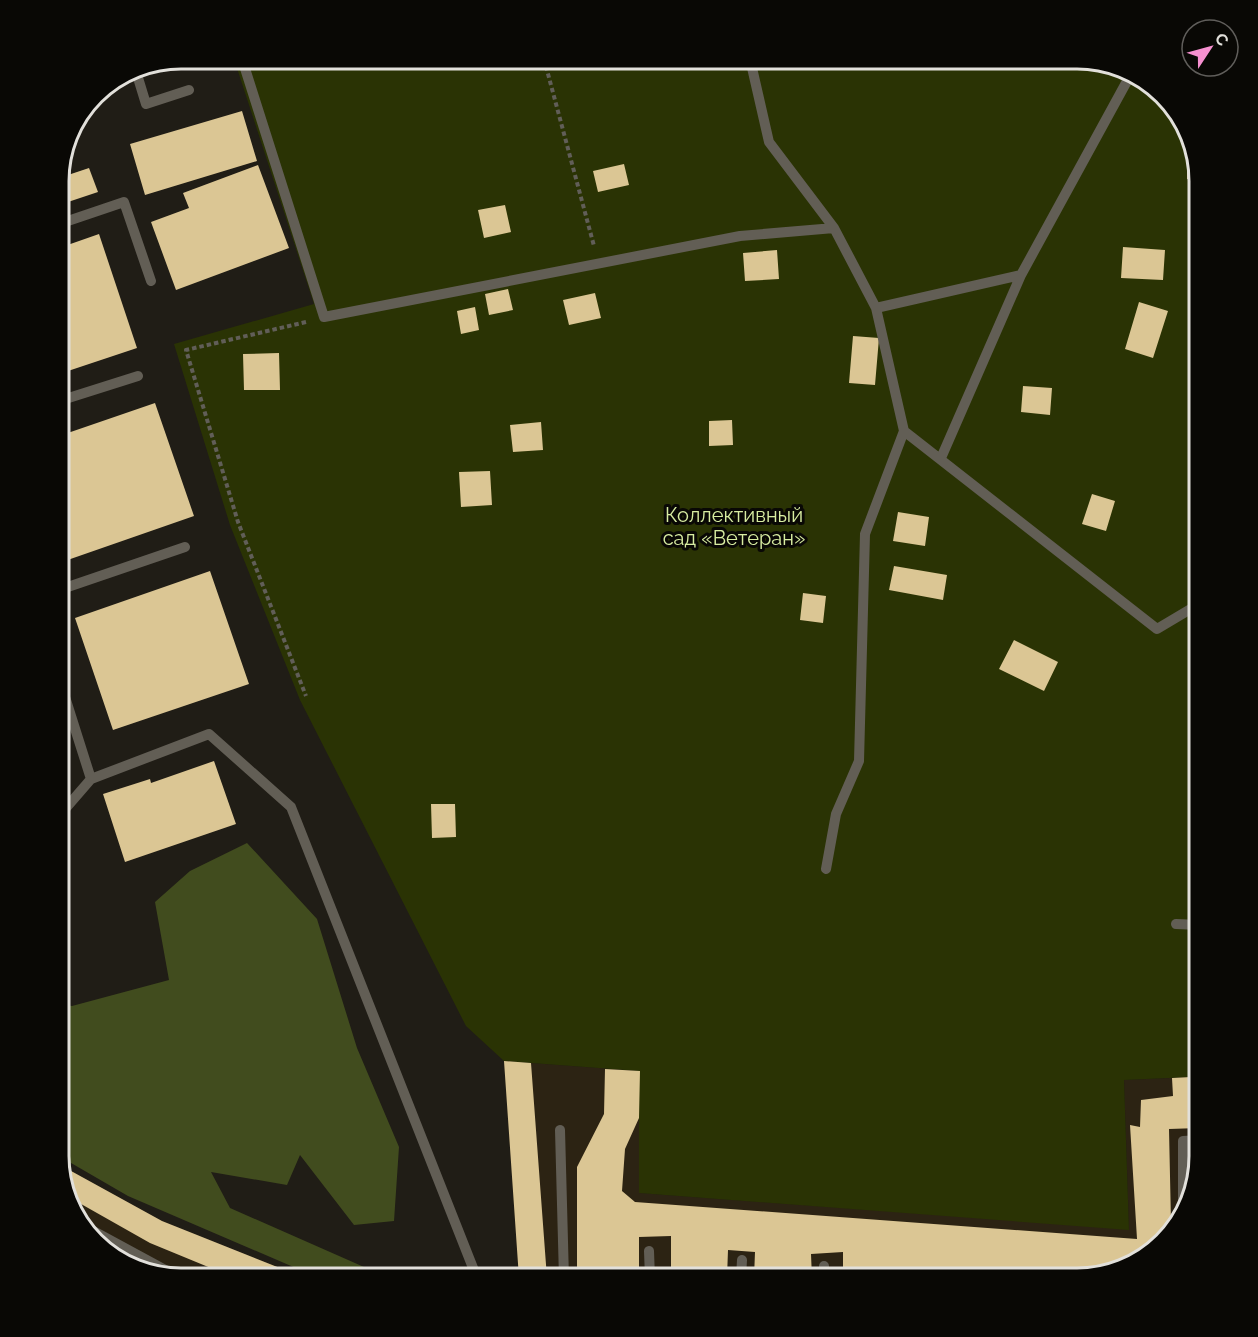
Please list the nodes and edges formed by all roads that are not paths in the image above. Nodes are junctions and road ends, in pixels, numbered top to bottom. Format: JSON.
{"nodes":[{"id":1,"x":245,"y":69,"type":"edge"},
{"id":2,"x":752,"y":69,"type":"edge"},
{"id":3,"x":138,"y":78,"type":"edge"},
{"id":4,"x":1127,"y":81,"type":"edge"},
{"id":5,"x":189,"y":90,"type":"dead end"},
{"id":6,"x":69,"y":221,"type":"edge"},
{"id":7,"x":834,"y":228,"type":"junction"},
{"id":8,"x":1021,"y":275,"type":"junction"},
{"id":9,"x":151,"y":281,"type":"dead end"},
{"id":10,"x":876,"y":308,"type":"junction"},
{"id":11,"x":138,"y":376,"type":"dead end"},
{"id":12,"x":69,"y":398,"type":"edge"},
{"id":13,"x":904,"y":431,"type":"junction"},
{"id":14,"x":941,"y":458,"type":"junction"},
{"id":15,"x":185,"y":547,"type":"dead end"},
{"id":16,"x":69,"y":587,"type":"edge"},
{"id":17,"x":1189,"y":610,"type":"edge"},
{"id":18,"x":69,"y":710,"type":"edge"},
{"id":19,"x":91,"y":779,"type":"junction"},
{"id":20,"x":69,"y":804,"type":"edge"},
{"id":21,"x":826,"y":869,"type":"dead end"},
{"id":22,"x":1176,"y":924,"type":"dead end"},
{"id":23,"x":1189,"y":924,"type":"edge"},
{"id":24,"x":560,"y":1130,"type":"dead end"},
{"id":25,"x":1189,"y":1141,"type":"edge"},
{"id":26,"x":1183,"y":1192,"type":"edge"},
{"id":27,"x":104,"y":1237,"type":"edge"},
{"id":28,"x":649,"y":1251,"type":"dead end"},
{"id":29,"x":742,"y":1260,"type":"dead end"},
{"id":30,"x":156,"y":1265,"type":"edge"},
{"id":31,"x":473,"y":1268,"type":"edge"},
{"id":32,"x":564,"y":1268,"type":"edge"},
{"id":33,"x":650,"y":1268,"type":"edge"},
{"id":34,"x":742,"y":1268,"type":"edge"}],
"edges":[{"from":1,"to":7,"type":"lane"},
{"from":2,"to":7,"type":"lane"},
{"from":3,"to":5,"type":"lane"},
{"from":4,"to":8,"type":"lane"},
{"from":6,"to":9,"type":"lane"},
{"from":7,"to":10,"type":"lane"},
{"from":8,"to":10,"type":"lane"},
{"from":8,"to":14,"type":"lane"},
{"from":10,"to":13,"type":"lane"},
{"from":11,"to":12,"type":"lane"},
{"from":13,"to":14,"type":"lane"},
{"from":13,"to":21,"type":"lane"},
{"from":14,"to":17,"type":"lane"},
{"from":15,"to":16,"type":"lane"},
{"from":18,"to":19,"type":"lane"},
{"from":19,"to":20,"type":"lane"},
{"from":19,"to":31,"type":"lane"},
{"from":22,"to":23,"type":"lane"},
{"from":24,"to":32,"type":"lane"},
{"from":25,"to":26,"type":"lane"},
{"from":27,"to":30,"type":"lane"},
{"from":28,"to":33,"type":"lane"},
{"from":29,"to":34,"type":"lane"}]}
